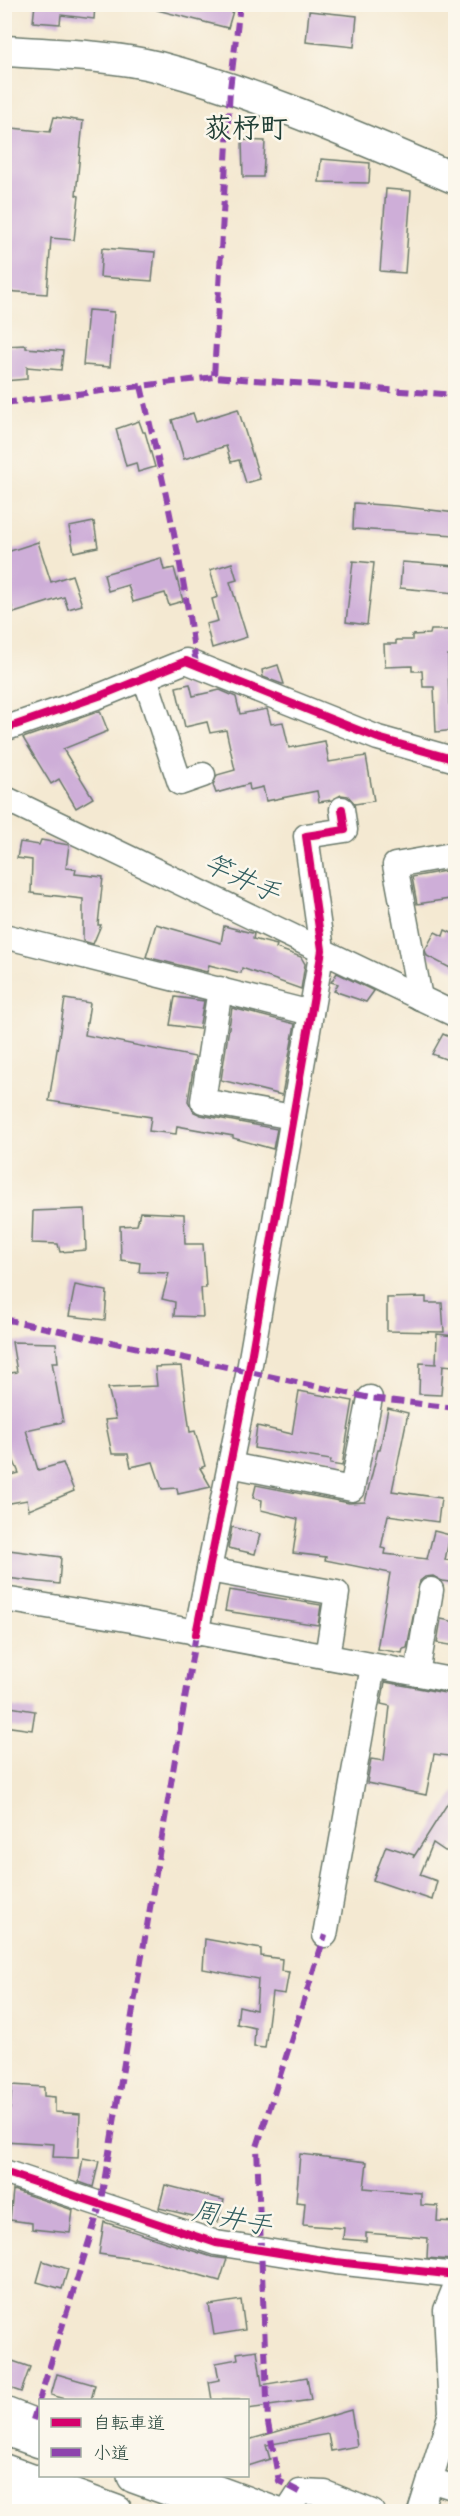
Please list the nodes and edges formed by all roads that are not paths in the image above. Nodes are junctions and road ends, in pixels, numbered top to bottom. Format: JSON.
{"nodes":[{"id":1,"x":4,"y":51,"type":"edge"},
{"id":2,"x":456,"y":179,"type":"edge"},
{"id":3,"x":144,"y":678,"type":"junction"},
{"id":4,"x":4,"y":729,"type":"edge"},
{"id":5,"x":456,"y":760,"type":"edge"},
{"id":6,"x":203,"y":775,"type":"dead end"},
{"id":7,"x":4,"y":798,"type":"edge"},
{"id":8,"x":342,"y":809,"type":"dead end"},
{"id":9,"x":452,"y":855,"type":"dead end"},
{"id":10,"x":4,"y":936,"type":"edge"},
{"id":11,"x":322,"y":950,"type":"junction"},
{"id":12,"x":220,"y":989,"type":"junction"},
{"id":13,"x":420,"y":998,"type":"junction"},
{"id":14,"x":311,"y":1012,"type":"junction"},
{"id":15,"x":456,"y":1015,"type":"edge"},
{"id":16,"x":293,"y":1117,"type":"junction"},
{"id":17,"x":370,"y":1398,"type":"dead end"},
{"id":18,"x":230,"y":1465,"type":"junction"},
{"id":19,"x":209,"y":1570,"type":"junction"},
{"id":20,"x":431,"y":1590,"type":"dead end"},
{"id":21,"x":4,"y":1599,"type":"edge"},
{"id":22,"x":196,"y":1634,"type":"junction"},
{"id":23,"x":327,"y":1657,"type":"junction"},
{"id":24,"x":373,"y":1666,"type":"junction"},
{"id":25,"x":417,"y":1674,"type":"junction"},
{"id":26,"x":456,"y":1681,"type":"edge"},
{"id":27,"x":325,"y":1935,"type":"dead end"},
{"id":28,"x":4,"y":2172,"type":"edge"},
{"id":29,"x":456,"y":2275,"type":"edge"},
{"id":30,"x":456,"y":2285,"type":"edge"},
{"id":31,"x":4,"y":2409,"type":"edge"},
{"id":32,"x":39,"y":2422,"type":"edge"},
{"id":33,"x":4,"y":2428,"type":"edge"},
{"id":34,"x":39,"y":2441,"type":"edge"},
{"id":35,"x":4,"y":2470,"type":"edge"},
{"id":36,"x":140,"y":2477,"type":"edge"},
{"id":37,"x":191,"y":2477,"type":"edge"},
{"id":38,"x":430,"y":2480,"type":"junction"},
{"id":39,"x":456,"y":2488,"type":"edge"},
{"id":40,"x":4,"y":2490,"type":"edge"},
{"id":41,"x":62,"y":2511,"type":"edge"},
{"id":42,"x":116,"y":2511,"type":"edge"},
{"id":43,"x":233,"y":2511,"type":"edge"},
{"id":44,"x":285,"y":2511,"type":"edge"},
{"id":45,"x":372,"y":2511,"type":"edge"},
{"id":46,"x":420,"y":2511,"type":"edge"}],
"edges":[{"from":1,"to":2,"type":"main road"},
{"from":3,"to":4,"type":"street"},
{"from":3,"to":5,"type":"street"},
{"from":3,"to":6,"type":"street"},
{"from":7,"to":11,"type":"street"},
{"from":8,"to":11,"type":"street"},
{"from":9,"to":13,"type":"street"},
{"from":10,"to":12,"type":"street"},
{"from":11,"to":13,"type":"street"},
{"from":11,"to":14,"type":"street"},
{"from":12,"to":14,"type":"street"},
{"from":12,"to":16,"type":"street"},
{"from":13,"to":15,"type":"street"},
{"from":14,"to":16,"type":"street"},
{"from":16,"to":18,"type":"street"},
{"from":17,"to":18,"type":"street"},
{"from":18,"to":19,"type":"street"},
{"from":19,"to":22,"type":"street"},
{"from":19,"to":23,"type":"street"},
{"from":20,"to":25,"type":"street"},
{"from":21,"to":22,"type":"street"},
{"from":22,"to":23,"type":"street"},
{"from":23,"to":24,"type":"street"},
{"from":24,"to":25,"type":"street"},
{"from":24,"to":27,"type":"street"},
{"from":25,"to":26,"type":"street"},
{"from":28,"to":29,"type":"street"},
{"from":30,"to":38,"type":"street"},
{"from":31,"to":32,"type":"street"},
{"from":33,"to":34,"type":"highway"},
{"from":35,"to":42,"type":"highway"},
{"from":36,"to":43,"type":"highway"},
{"from":37,"to":44,"type":"street"},
{"from":38,"to":39,"type":"street"},
{"from":38,"to":46,"type":"street"},
{"from":40,"to":41,"type":"street"},
{"from":44,"to":45,"type":"street"}]}
